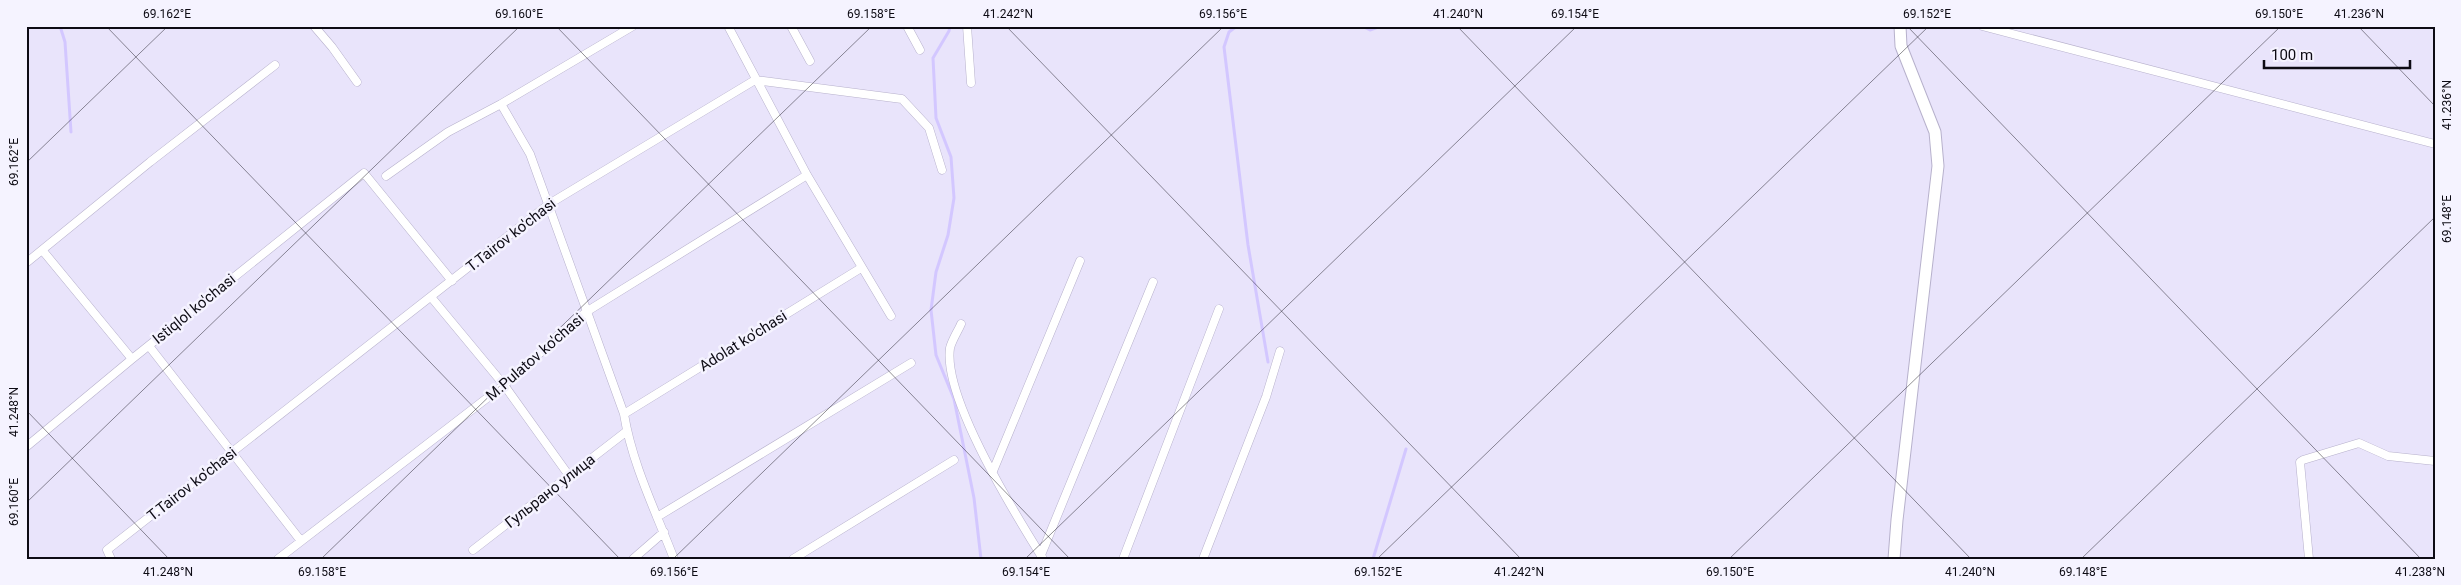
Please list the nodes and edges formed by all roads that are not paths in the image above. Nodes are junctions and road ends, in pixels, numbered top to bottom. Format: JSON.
{"nodes":[{"id":1,"x":314,"y":26,"type":"edge"},
{"id":2,"x":634,"y":26,"type":"edge"},
{"id":3,"x":728,"y":26,"type":"edge"},
{"id":4,"x":791,"y":26,"type":"edge"},
{"id":5,"x":907,"y":26,"type":"edge"},
{"id":6,"x":967,"y":26,"type":"edge"},
{"id":7,"x":1900,"y":26,"type":"edge"},
{"id":8,"x":1982,"y":26,"type":"edge"},
{"id":9,"x":920,"y":50,"type":"dead end"},
{"id":10,"x":810,"y":61,"type":"dead end"},
{"id":11,"x":275,"y":65,"type":"dead end"},
{"id":12,"x":755,"y":80,"type":"junction"},
{"id":13,"x":357,"y":82,"type":"dead end"},
{"id":14,"x":971,"y":84,"type":"dead end"},
{"id":15,"x":501,"y":104,"type":"junction"},
{"id":16,"x":2435,"y":144,"type":"edge"},
{"id":17,"x":942,"y":170,"type":"dead end"},
{"id":18,"x":807,"y":175,"type":"junction"},
{"id":19,"x":386,"y":176,"type":"dead end"},
{"id":20,"x":549,"y":204,"type":"junction"},
{"id":21,"x":42,"y":251,"type":"junction"},
{"id":22,"x":1080,"y":261,"type":"dead end"},
{"id":23,"x":26,"y":263,"type":"edge"},
{"id":24,"x":861,"y":268,"type":"junction"},
{"id":25,"x":452,"y":281,"type":"junction"},
{"id":26,"x":1153,"y":282,"type":"dead end"},
{"id":27,"x":432,"y":297,"type":"junction"},
{"id":28,"x":1219,"y":309,"type":"dead end"},
{"id":29,"x":586,"y":312,"type":"junction"},
{"id":30,"x":891,"y":316,"type":"dead end"},
{"id":31,"x":961,"y":324,"type":"dead end"},
{"id":32,"x":149,"y":346,"type":"junction"},
{"id":33,"x":1280,"y":351,"type":"dead end"},
{"id":34,"x":132,"y":359,"type":"junction"},
{"id":35,"x":910,"y":363,"type":"dead end"},
{"id":36,"x":504,"y":386,"type":"junction"},
{"id":37,"x":624,"y":414,"type":"junction"},
{"id":38,"x":627,"y":431,"type":"junction"},
{"id":39,"x":26,"y":447,"type":"edge"},
{"id":40,"x":232,"y":453,"type":"junction"},
{"id":41,"x":954,"y":460,"type":"dead end"},
{"id":42,"x":2435,"y":461,"type":"edge"},
{"id":43,"x":993,"y":471,"type":"junction"},
{"id":44,"x":570,"y":477,"type":"junction"},
{"id":45,"x":657,"y":517,"type":"junction"},
{"id":46,"x":664,"y":532,"type":"junction"},
{"id":47,"x":301,"y":541,"type":"junction"},
{"id":48,"x":473,"y":550,"type":"dead end"},
{"id":49,"x":1042,"y":557,"type":"edge"},
{"id":50,"x":111,"y":559,"type":"edge"},
{"id":51,"x":278,"y":559,"type":"edge"},
{"id":52,"x":634,"y":559,"type":"edge"},
{"id":53,"x":674,"y":559,"type":"edge"},
{"id":54,"x":793,"y":559,"type":"edge"},
{"id":55,"x":1123,"y":559,"type":"edge"},
{"id":56,"x":1203,"y":559,"type":"edge"},
{"id":57,"x":1894,"y":559,"type":"edge"},
{"id":58,"x":2309,"y":559,"type":"edge"}],
"edges":[{"from":1,"to":13,"type":"street"},
{"from":2,"to":15,"type":"street"},
{"from":3,"to":12,"type":"street"},
{"from":4,"to":10,"type":"street"},
{"from":5,"to":9,"type":"street"},
{"from":6,"to":14,"type":"street"},
{"from":7,"to":57,"type":"street"},
{"from":8,"to":16,"type":"street"},
{"from":11,"to":21,"type":"street"},
{"from":12,"to":17,"type":"street"},
{"from":12,"to":18,"type":"street"},
{"from":12,"to":20,"type":"street","name":"T.Tairov ko'chasi"},
{"from":15,"to":19,"type":"street"},
{"from":15,"to":20,"type":"street"},
{"from":18,"to":24,"type":"street"},
{"from":18,"to":29,"type":"street","name":"M.Pulatov ko'chasi"},
{"from":20,"to":25,"type":"street","name":"T.Tairov ko'chasi"},
{"from":20,"to":29,"type":"street"},
{"from":21,"to":23,"type":"street"},
{"from":21,"to":34,"type":"street"},
{"from":22,"to":43,"type":"street"},
{"from":24,"to":30,"type":"street"},
{"from":24,"to":37,"type":"street","name":"Adolat ko'chasi"},
{"from":25,"to":27,"type":"street","name":"T.Tairov ko'chasi"},
{"from":25,"to":32,"type":"street","name":"Istiqlol ko'chasi"},
{"from":26,"to":49,"type":"street"},
{"from":27,"to":36,"type":"street"},
{"from":27,"to":40,"type":"street","name":"T.Tairov ko'chasi"},
{"from":28,"to":55,"type":"street"},
{"from":29,"to":36,"type":"street","name":"M.Pulatov ko'chasi"},
{"from":29,"to":37,"type":"street"},
{"from":31,"to":43,"type":"street"},
{"from":32,"to":34,"type":"street","name":"Istiqlol ko'chasi"},
{"from":32,"to":40,"type":"street"},
{"from":33,"to":56,"type":"street"},
{"from":34,"to":39,"type":"street","name":"Istiqlol ko'chasi"},
{"from":35,"to":45,"type":"street"},
{"from":36,"to":44,"type":"street"},
{"from":36,"to":47,"type":"street","name":"M.Pulatov ko'chasi"},
{"from":37,"to":38,"type":"street"},
{"from":38,"to":44,"type":"street","name":"Гульрано улица"},
{"from":38,"to":45,"type":"street"},
{"from":40,"to":47,"type":"street"},
{"from":40,"to":50,"type":"street","name":"T.Tairov ko'chasi"},
{"from":41,"to":54,"type":"street"},
{"from":42,"to":58,"type":"street"},
{"from":43,"to":49,"type":"street"},
{"from":44,"to":48,"type":"street","name":"Гульрано улица"},
{"from":45,"to":46,"type":"street"},
{"from":46,"to":52,"type":"street"},
{"from":46,"to":53,"type":"street"},
{"from":47,"to":51,"type":"street","name":"M.Pulatov ko'chasi"}]}
